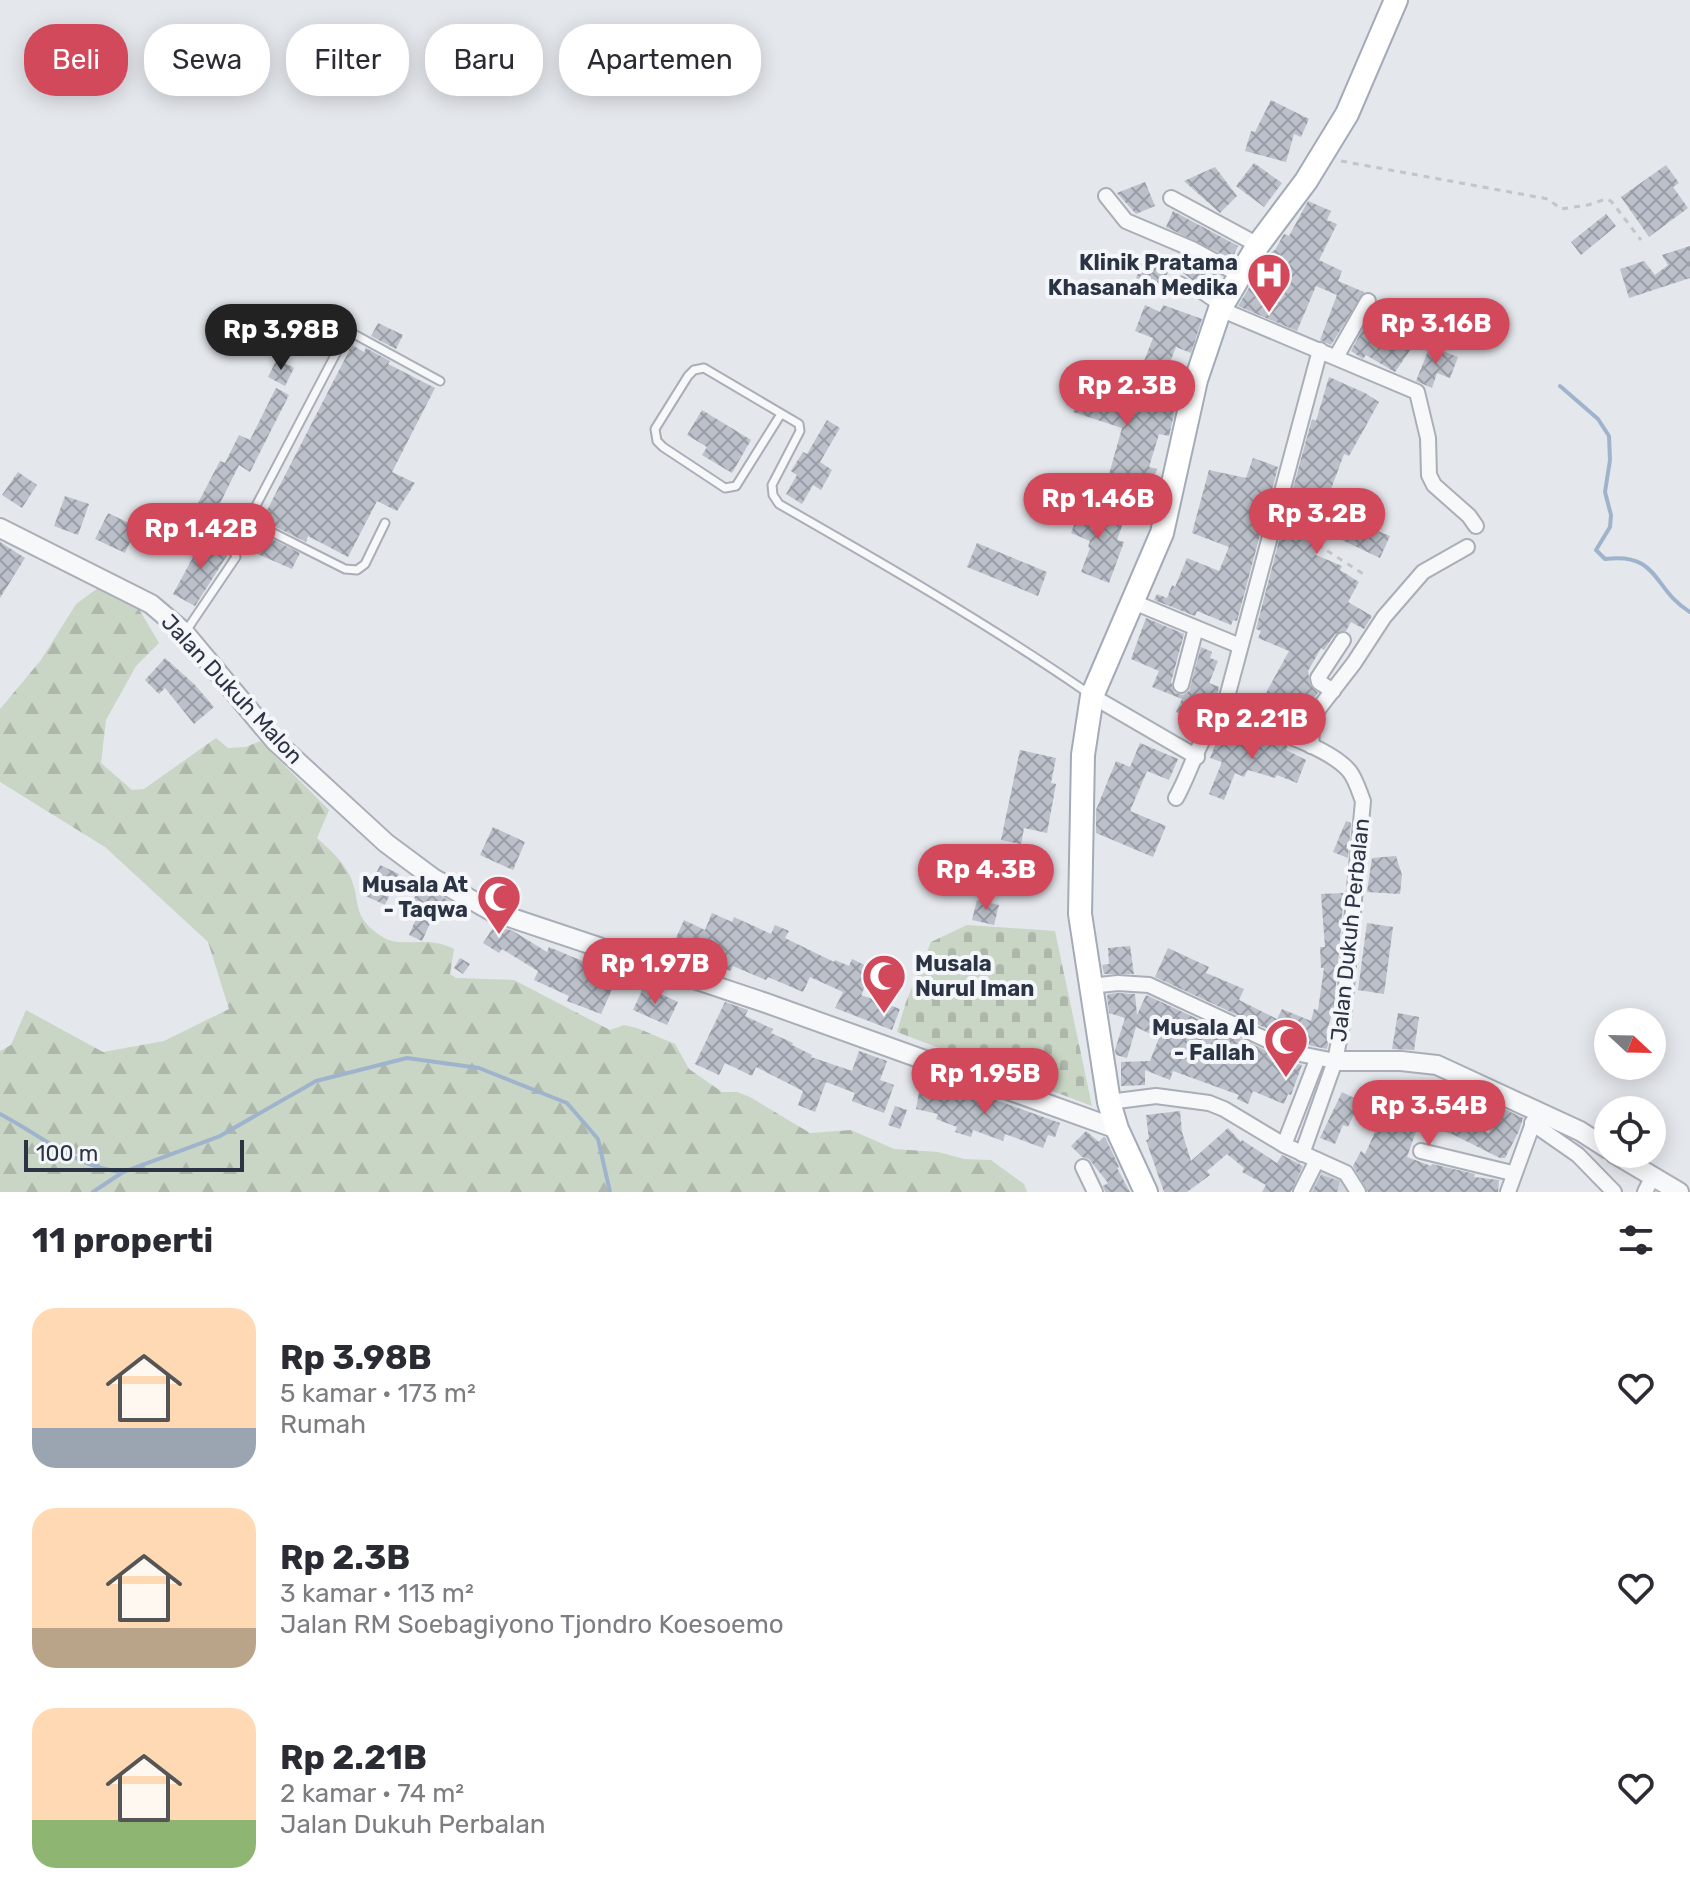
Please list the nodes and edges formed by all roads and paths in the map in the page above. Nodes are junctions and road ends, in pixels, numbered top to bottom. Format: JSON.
{"nodes":[{"id":1,"x":1396,"y":0,"type":"edge"},
{"id":2,"x":1321,"y":157,"type":"junction"},
{"id":3,"x":1106,"y":196,"type":"dead end"},
{"id":4,"x":1171,"y":198,"type":"dead end"},
{"id":5,"x":1641,"y":240,"type":"dead end"},
{"id":6,"x":1258,"y":245,"type":"junction"},
{"id":7,"x":1240,"y":275,"type":"junction"},
{"id":8,"x":1181,"y":281,"type":"dead end"},
{"id":9,"x":1368,"y":301,"type":"dead end"},
{"id":10,"x":1220,"y":309,"type":"junction"},
{"id":11,"x":1320,"y":350,"type":"junction"},
{"id":12,"x":1336,"y":357,"type":"junction"},
{"id":13,"x":440,"y":381,"type":"dead end"},
{"id":14,"x":781,"y":414,"type":"junction"},
{"id":15,"x":1083,"y":489,"type":"dead end"},
{"id":16,"x":1167,"y":518,"type":"junction"},
{"id":17,"x":249,"y":519,"type":"junction"},
{"id":18,"x":385,"y":523,"type":"dead end"},
{"id":19,"x":1275,"y":523,"type":"junction"},
{"id":20,"x":1476,"y":526,"type":"dead end"},
{"id":21,"x":0,"y":528,"type":"edge"},
{"id":22,"x":1467,"y":547,"type":"dead end"},
{"id":23,"x":1365,"y":575,"type":"dead end"},
{"id":24,"x":1131,"y":601,"type":"junction"},
{"id":25,"x":1196,"y":628,"type":"junction"},
{"id":26,"x":184,"y":632,"type":"junction"},
{"id":27,"x":1343,"y":640,"type":"dead end"},
{"id":28,"x":1240,"y":646,"type":"junction"},
{"id":29,"x":1181,"y":685,"type":"dead end"},
{"id":30,"x":1333,"y":691,"type":"junction"},
{"id":31,"x":1092,"y":696,"type":"junction"},
{"id":32,"x":1223,"y":712,"type":"junction"},
{"id":33,"x":1311,"y":746,"type":"junction"},
{"id":34,"x":1197,"y":757,"type":"junction"},
{"id":35,"x":1176,"y":798,"type":"dead end"},
{"id":36,"x":1090,"y":986,"type":"junction"},
{"id":37,"x":1326,"y":1060,"type":"junction"},
{"id":38,"x":1109,"y":1102,"type":"junction"},
{"id":39,"x":1535,"y":1117,"type":"junction"},
{"id":40,"x":1117,"y":1129,"type":"junction"},
{"id":41,"x":1594,"y":1140,"type":"edge"},
{"id":42,"x":1284,"y":1145,"type":"junction"},
{"id":43,"x":1421,"y":1151,"type":"dead end"},
{"id":44,"x":1302,"y":1154,"type":"junction"},
{"id":45,"x":1317,"y":1160,"type":"junction"},
{"id":46,"x":1083,"y":1167,"type":"dead end"},
{"id":47,"x":1630,"y":1168,"type":"edge"},
{"id":48,"x":1512,"y":1173,"type":"junction"},
{"id":49,"x":1649,"y":1185,"type":"edge"},
{"id":50,"x":1095,"y":1192,"type":"edge"},
{"id":51,"x":1146,"y":1192,"type":"edge"},
{"id":52,"x":1301,"y":1192,"type":"edge"},
{"id":53,"x":1358,"y":1192,"type":"edge"},
{"id":54,"x":1508,"y":1192,"type":"edge"},
{"id":55,"x":1614,"y":1192,"type":"edge"},
{"id":56,"x":1679,"y":1192,"type":"edge"}],
"edges":[{"from":1,"to":2,"type":"main road"},
{"from":2,"to":5,"type":"path"},
{"from":2,"to":6,"type":"main road"},
{"from":3,"to":7,"type":"street"},
{"from":4,"to":6,"type":"street"},
{"from":6,"to":7,"type":"main road"},
{"from":7,"to":10,"type":"main road"},
{"from":8,"to":10,"type":"lane"},
{"from":9,"to":12,"type":"street"},
{"from":10,"to":11,"type":"street"},
{"from":10,"to":16,"type":"main road"},
{"from":11,"to":12,"type":"street"},
{"from":11,"to":19,"type":"street"},
{"from":12,"to":20,"type":"street"},
{"from":13,"to":17,"type":"lane"},
{"from":14,"to":14,"type":"lane"},
{"from":14,"to":31,"type":"lane"},
{"from":15,"to":16,"type":"street"},
{"from":16,"to":24,"type":"main road"},
{"from":17,"to":18,"type":"lane"},
{"from":17,"to":26,"type":"lane"},
{"from":19,"to":23,"type":"path"},
{"from":19,"to":28,"type":"street"},
{"from":21,"to":26,"type":"street","name":"Jalan Dukuh Malon"},
{"from":22,"to":30,"type":"street"},
{"from":24,"to":25,"type":"street"},
{"from":24,"to":31,"type":"main road"},
{"from":25,"to":28,"type":"street"},
{"from":25,"to":29,"type":"street"},
{"from":26,"to":40,"type":"street","name":"Jalan Dukuh Malon"},
{"from":27,"to":30,"type":"street"},
{"from":28,"to":32,"type":"street"},
{"from":30,"to":33,"type":"street"},
{"from":31,"to":34,"type":"street"},
{"from":31,"to":36,"type":"main road"},
{"from":32,"to":33,"type":"street","name":"Jalan Dukuh Perbalan"},
{"from":32,"to":34,"type":"street"},
{"from":33,"to":37,"type":"street","name":"Jalan Dukuh Perbalan"},
{"from":34,"to":35,"type":"street"},
{"from":36,"to":37,"type":"street","name":"Jalan Dukuh Perbalan"},
{"from":36,"to":38,"type":"main road"},
{"from":37,"to":39,"type":"street"},
{"from":37,"to":42,"type":"street","name":"Jalan Dukuh Perbalan"},
{"from":37,"to":44,"type":"street","name":"Jalan Dukuh Perbalan"},
{"from":38,"to":40,"type":"main road"},
{"from":38,"to":42,"type":"street"},
{"from":39,"to":41,"type":"street"},
{"from":39,"to":48,"type":"street"},
{"from":39,"to":55,"type":"street"},
{"from":40,"to":51,"type":"main road"},
{"from":42,"to":44,"type":"street"},
{"from":43,"to":48,"type":"street"},
{"from":44,"to":45,"type":"street"},
{"from":45,"to":52,"type":"street"},
{"from":45,"to":53,"type":"street"},
{"from":46,"to":50,"type":"street"},
{"from":47,"to":49,"type":"street"},
{"from":48,"to":54,"type":"street"},
{"from":49,"to":56,"type":"street"}]}
